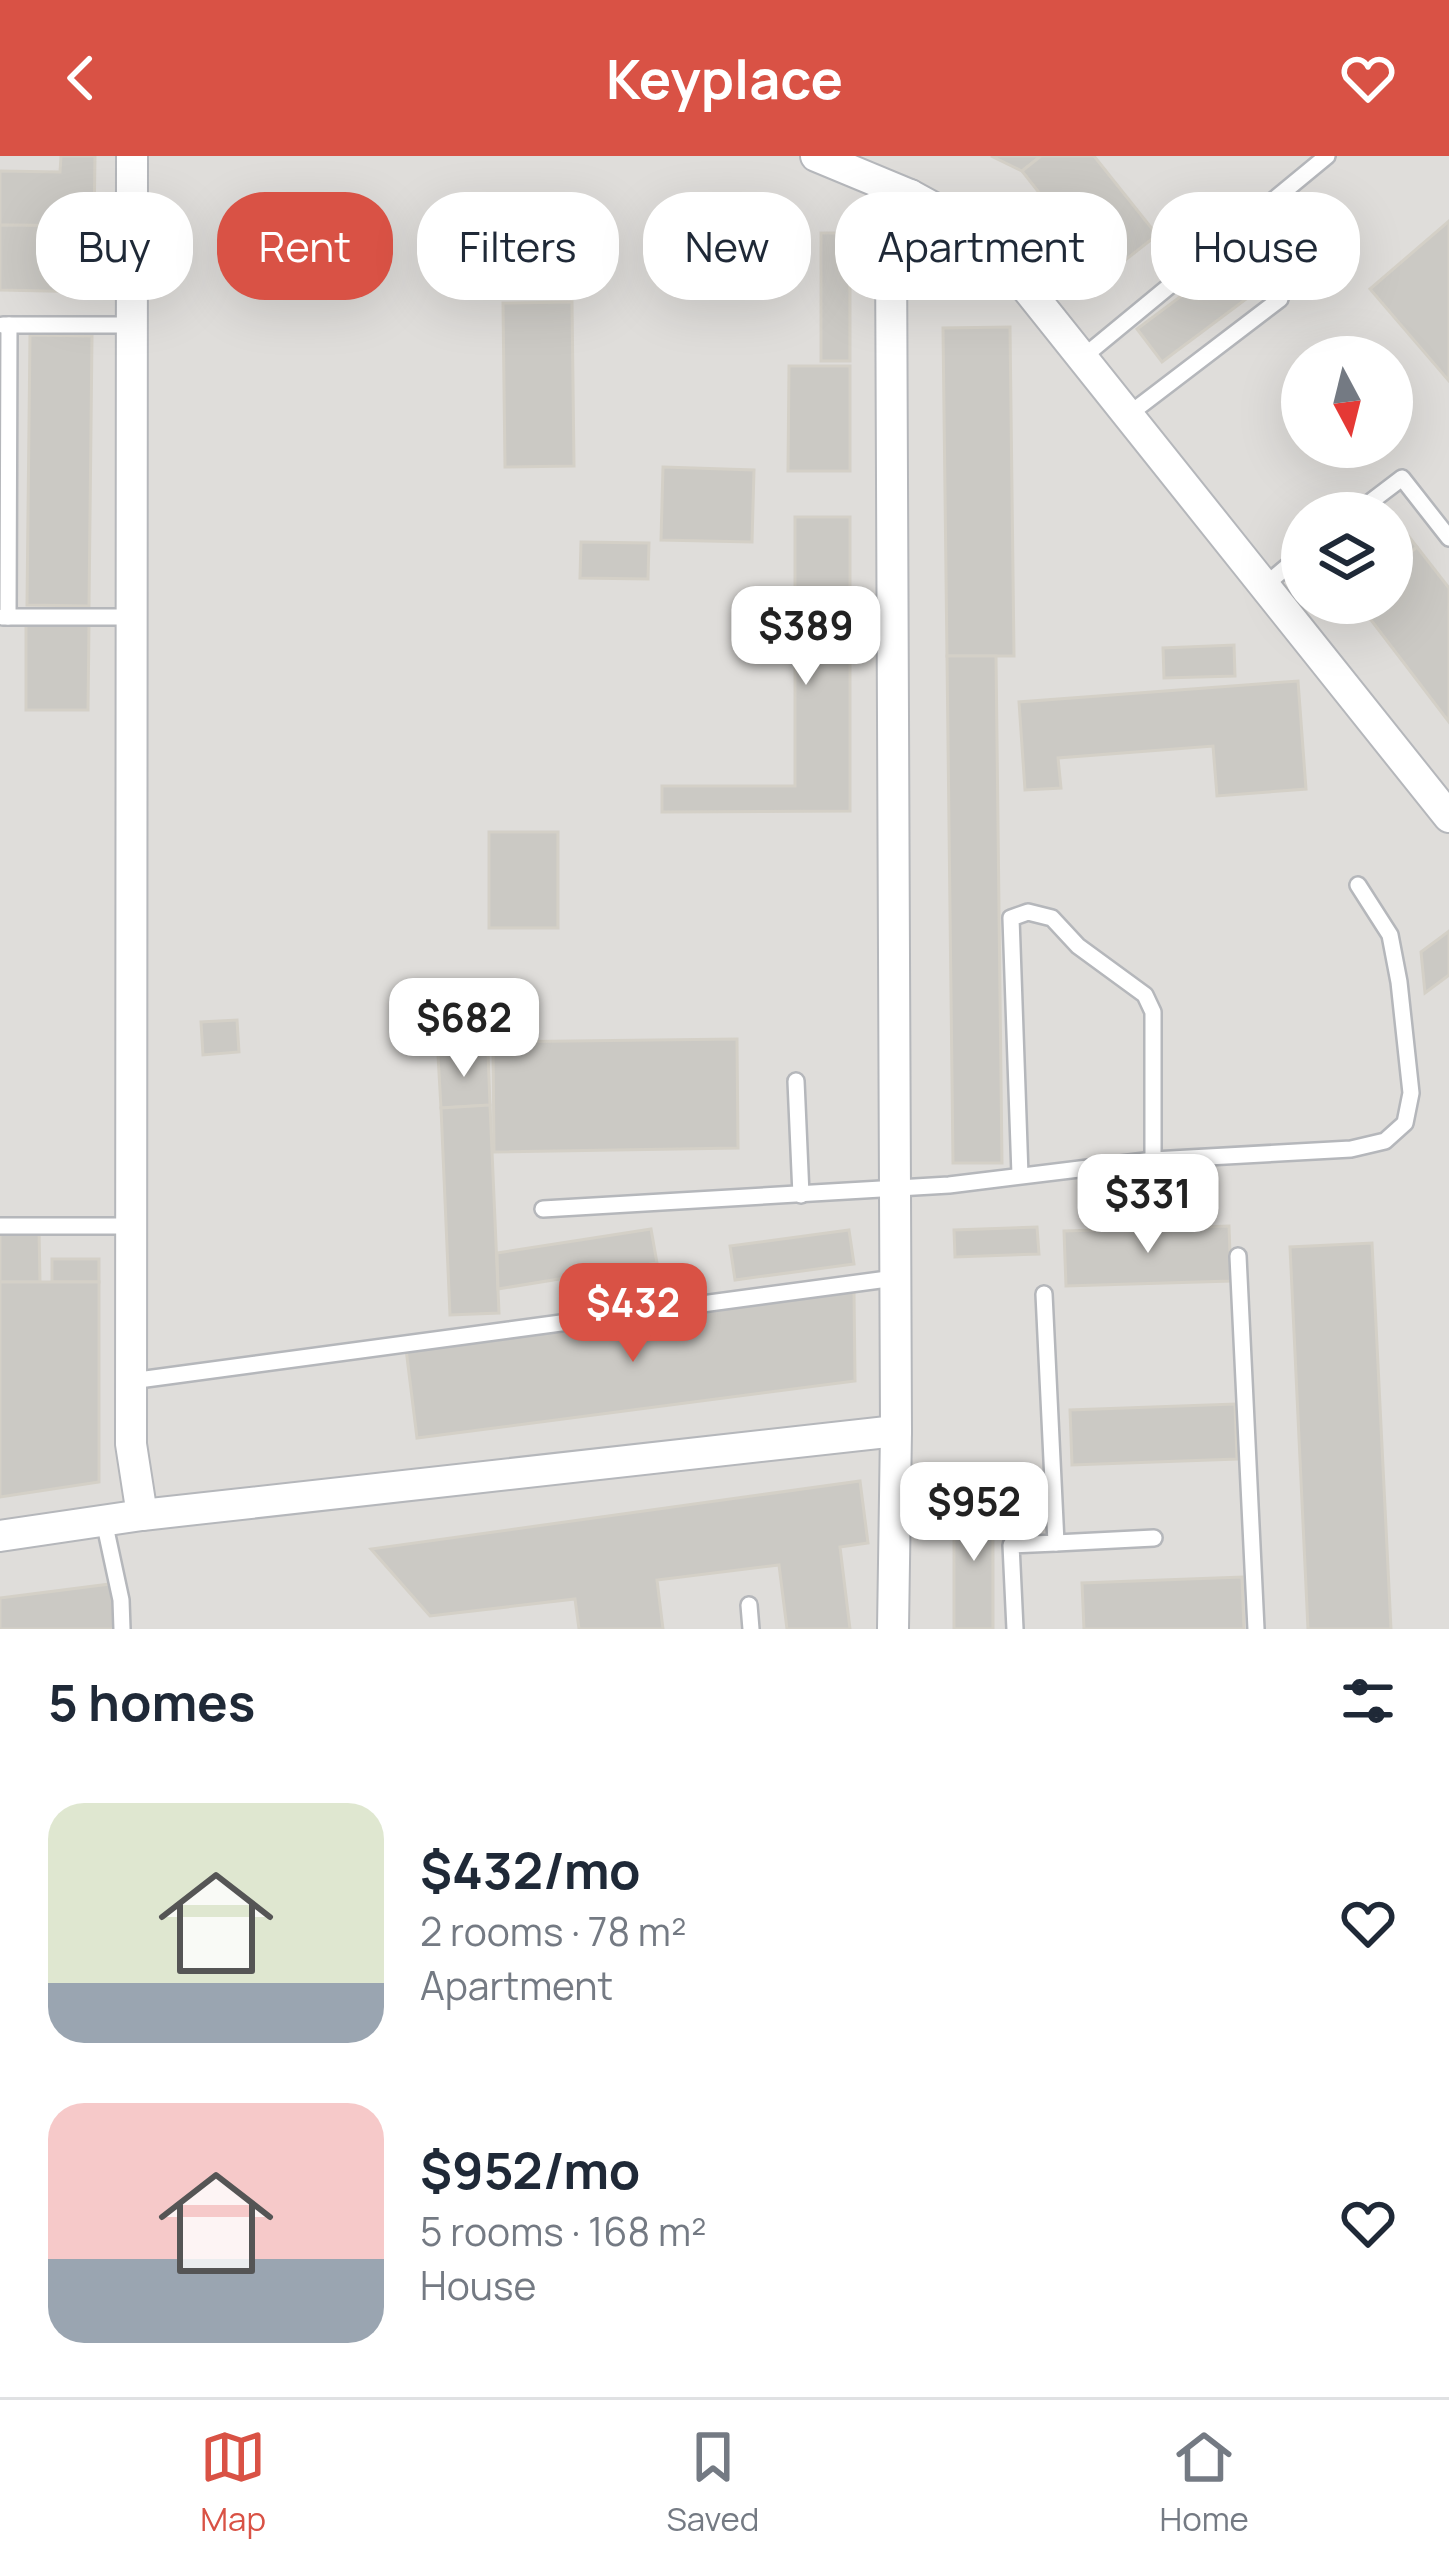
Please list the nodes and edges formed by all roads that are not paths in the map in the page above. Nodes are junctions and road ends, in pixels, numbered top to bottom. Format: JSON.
{"nodes":[{"id":1,"x":132,"y":156,"type":"edge"},
{"id":2,"x":816,"y":156,"type":"edge"},
{"id":3,"x":1327,"y":156,"type":"edge"},
{"id":4,"x":903,"y":192,"type":"edge"},
{"id":5,"x":891,"y":300,"type":"edge"},
{"id":6,"x":1036,"y":300,"type":"edge"},
{"id":7,"x":1279,"y":300,"type":"edge"},
{"id":8,"x":4,"y":325,"type":"edge"},
{"id":9,"x":132,"y":325,"type":"junction"},
{"id":10,"x":1082,"y":358,"type":"junction"},
{"id":11,"x":1128,"y":415,"type":"junction"},
{"id":12,"x":1384,"y":492,"type":"edge"},
{"id":13,"x":1413,"y":492,"type":"edge"},
{"id":14,"x":1413,"y":492,"type":"edge"},
{"id":15,"x":1449,"y":538,"type":"edge"},
{"id":16,"x":1281,"y":572,"type":"edge"},
{"id":17,"x":1264,"y":586,"type":"junction"},
{"id":18,"x":4,"y":616,"type":"edge"},
{"id":19,"x":131,"y":616,"type":"junction"},
{"id":20,"x":1449,"y":817,"type":"edge"},
{"id":21,"x":1358,"y":885,"type":"dead end"},
{"id":22,"x":796,"y":1081,"type":"dead end"},
{"id":23,"x":1153,"y":1160,"type":"junction"},
{"id":24,"x":1020,"y":1175,"type":"junction"},
{"id":25,"x":895,"y":1188,"type":"junction"},
{"id":26,"x":801,"y":1195,"type":"junction"},
{"id":27,"x":543,"y":1209,"type":"dead end"},
{"id":28,"x":0,"y":1226,"type":"edge"},
{"id":29,"x":131,"y":1226,"type":"junction"},
{"id":30,"x":1238,"y":1256,"type":"dead end"},
{"id":31,"x":895,"y":1278,"type":"junction"},
{"id":32,"x":1044,"y":1294,"type":"dead end"},
{"id":33,"x":131,"y":1382,"type":"junction"},
{"id":34,"x":896,"y":1431,"type":"junction"},
{"id":35,"x":142,"y":1515,"type":"junction"},
{"id":36,"x":104,"y":1520,"type":"junction"},
{"id":37,"x":0,"y":1536,"type":"edge"},
{"id":38,"x":1154,"y":1538,"type":"dead end"},
{"id":39,"x":1056,"y":1543,"type":"junction"},
{"id":40,"x":748,"y":1605,"type":"dead end"},
{"id":41,"x":122,"y":1629,"type":"edge"},
{"id":42,"x":751,"y":1629,"type":"edge"},
{"id":43,"x":893,"y":1629,"type":"edge"},
{"id":44,"x":1015,"y":1629,"type":"edge"},
{"id":45,"x":1256,"y":1629,"type":"edge"}],
"edges":[{"from":1,"to":9,"type":"street"},
{"from":2,"to":4,"type":"street"},
{"from":3,"to":10,"type":"lane"},
{"from":5,"to":25,"type":"street"},
{"from":6,"to":10,"type":"street"},
{"from":7,"to":11,"type":"lane"},
{"from":8,"to":9,"type":"lane"},
{"from":8,"to":18,"type":"lane"},
{"from":9,"to":19,"type":"street"},
{"from":10,"to":11,"type":"street"},
{"from":11,"to":17,"type":"street"},
{"from":12,"to":13,"type":"lane"},
{"from":14,"to":15,"type":"lane"},
{"from":16,"to":17,"type":"lane"},
{"from":17,"to":20,"type":"street"},
{"from":18,"to":19,"type":"lane"},
{"from":19,"to":29,"type":"street"},
{"from":21,"to":23,"type":"lane"},
{"from":22,"to":26,"type":"lane"},
{"from":23,"to":24,"type":"lane"},
{"from":23,"to":24,"type":"lane"},
{"from":24,"to":25,"type":"lane"},
{"from":25,"to":26,"type":"lane"},
{"from":25,"to":31,"type":"street"},
{"from":26,"to":27,"type":"lane"},
{"from":28,"to":29,"type":"lane"},
{"from":29,"to":33,"type":"street"},
{"from":30,"to":45,"type":"lane"},
{"from":31,"to":33,"type":"lane"},
{"from":31,"to":34,"type":"street"},
{"from":32,"to":39,"type":"lane"},
{"from":33,"to":35,"type":"street"},
{"from":34,"to":35,"type":"street"},
{"from":34,"to":43,"type":"street"},
{"from":35,"to":36,"type":"street"},
{"from":36,"to":37,"type":"street"},
{"from":36,"to":41,"type":"lane"},
{"from":38,"to":39,"type":"lane"},
{"from":39,"to":44,"type":"lane"},
{"from":40,"to":42,"type":"lane"}]}
